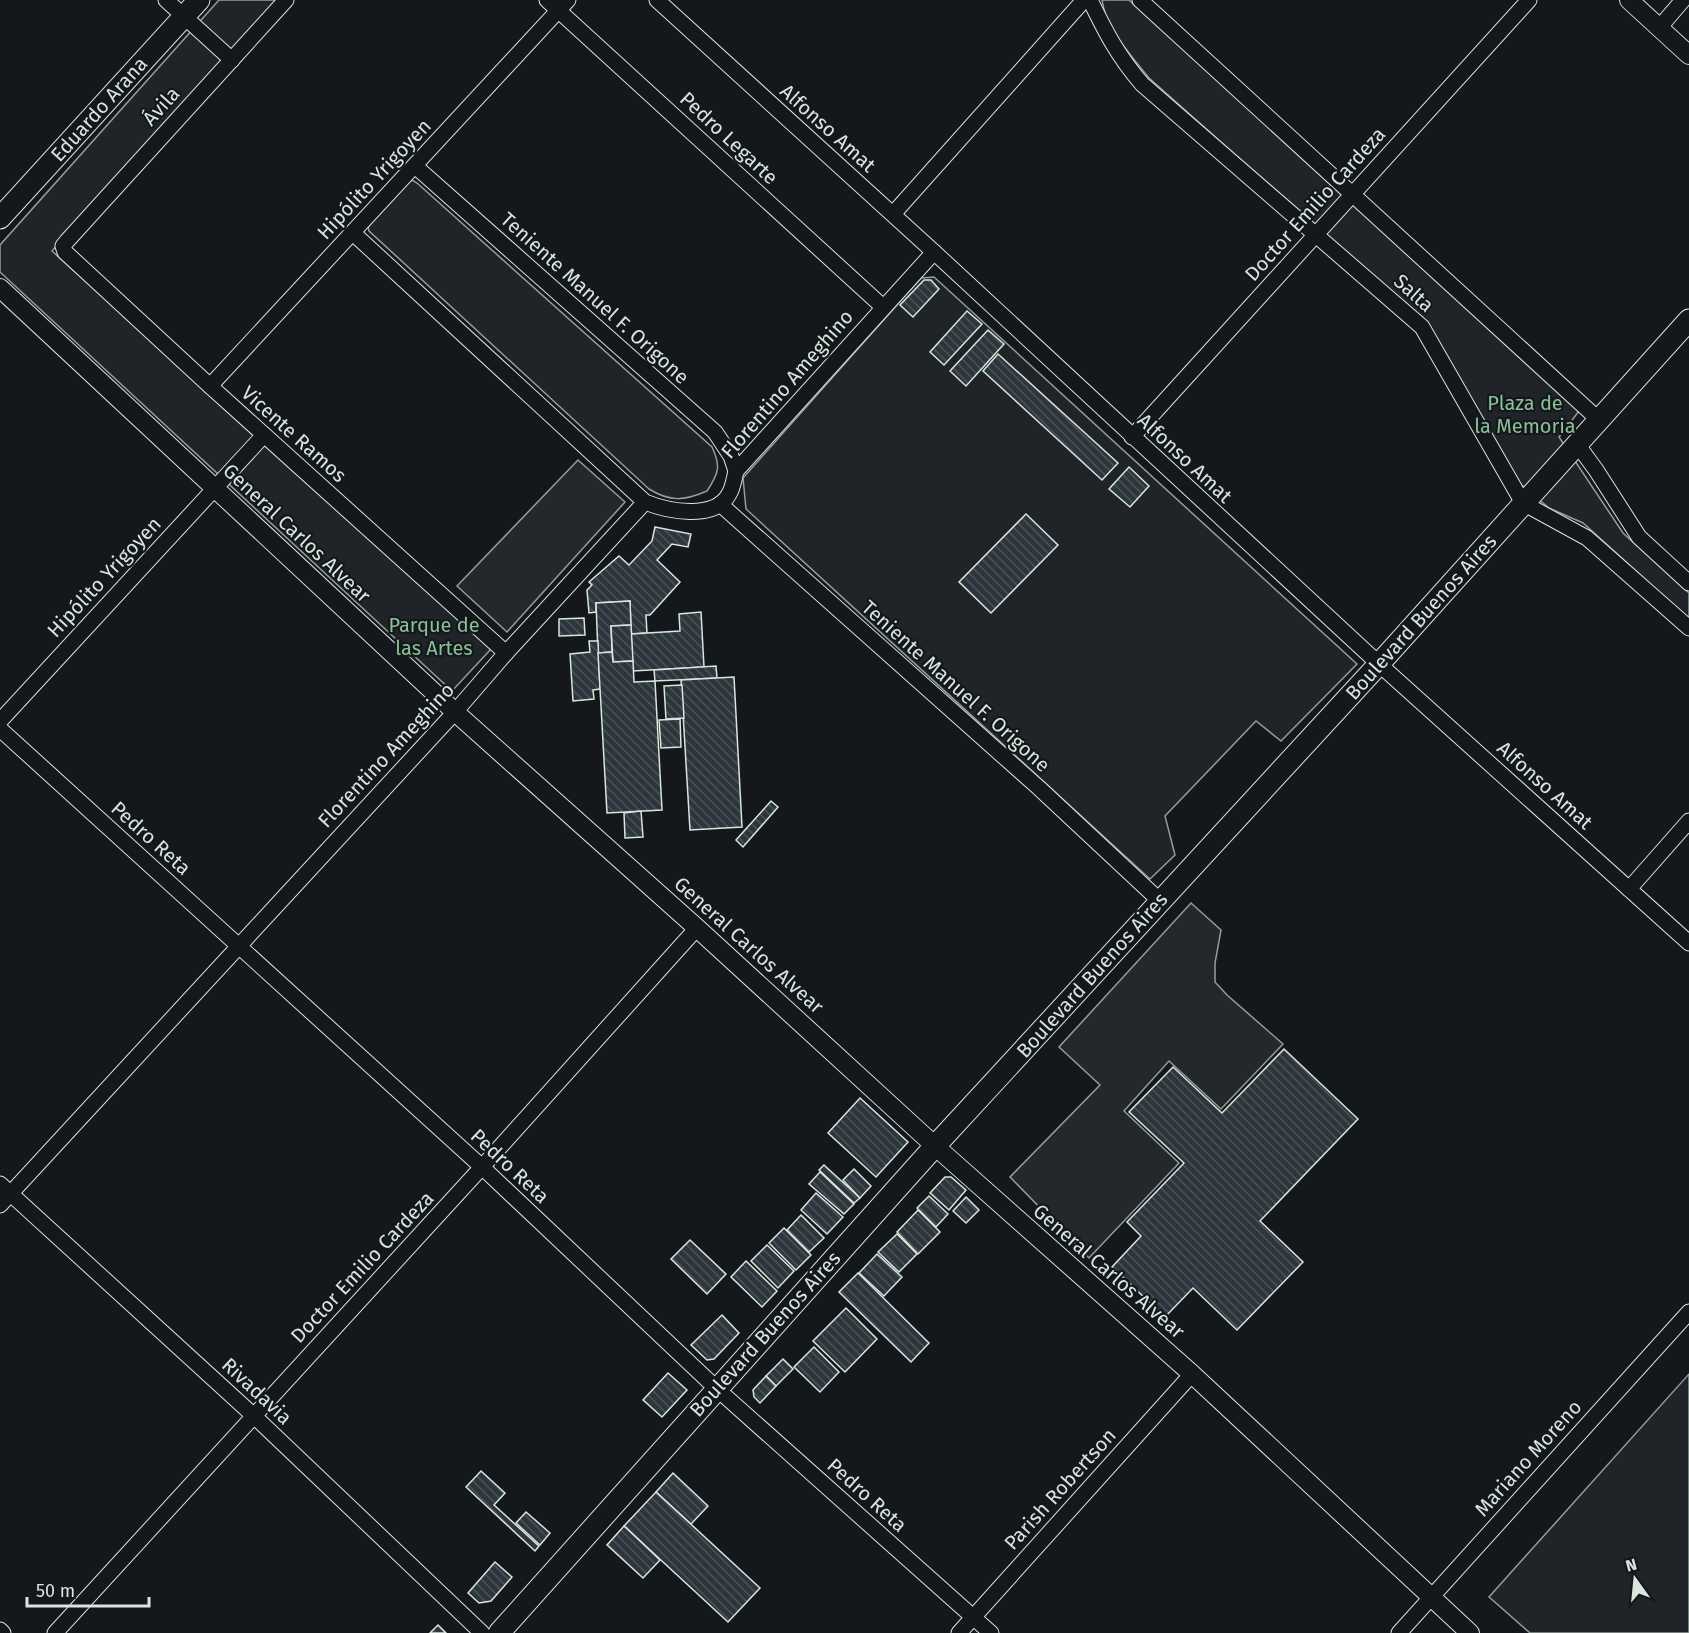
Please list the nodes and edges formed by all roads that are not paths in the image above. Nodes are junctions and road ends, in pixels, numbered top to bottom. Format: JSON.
{"nodes":[{"id":1,"x":165,"y":0,"type":"edge"},
{"id":2,"x":199,"y":0,"type":"edge"},
{"id":3,"x":286,"y":0,"type":"edge"},
{"id":4,"x":657,"y":0,"type":"edge"},
{"id":5,"x":1084,"y":0,"type":"edge"},
{"id":6,"x":1090,"y":0,"type":"edge"},
{"id":7,"x":1140,"y":0,"type":"edge"},
{"id":8,"x":1529,"y":0,"type":"edge"},
{"id":9,"x":1629,"y":0,"type":"edge"},
{"id":10,"x":1683,"y":0,"type":"edge"},
{"id":11,"x":558,"y":3,"type":"edge"},
{"id":12,"x":183,"y":17,"type":"junction"},
{"id":13,"x":1659,"y":28,"type":"junction"},
{"id":14,"x":1689,"y":55,"type":"edge"},
{"id":15,"x":232,"y":60,"type":"junction"},
{"id":16,"x":415,"y":165,"type":"junction"},
{"id":17,"x":1352,"y":195,"type":"junction"},
{"id":18,"x":893,"y":214,"type":"junction"},
{"id":19,"x":0,"y":218,"type":"edge"},
{"id":20,"x":353,"y":233,"type":"junction"},
{"id":21,"x":1315,"y":235,"type":"junction"},
{"id":22,"x":67,"y":241,"type":"joint"},
{"id":23,"x":934,"y":252,"type":"junction"},
{"id":24,"x":0,"y":288,"type":"edge"},
{"id":25,"x":883,"y":307,"type":"junction"},
{"id":26,"x":1689,"y":320,"type":"edge"},
{"id":27,"x":210,"y":386,"type":"junction"},
{"id":28,"x":1599,"y":420,"type":"junction"},
{"id":29,"x":264,"y":435,"type":"junction"},
{"id":30,"x":1132,"y":437,"type":"junction"},
{"id":31,"x":1577,"y":444,"type":"junction"},
{"id":32,"x":736,"y":471,"type":"junction"},
{"id":33,"x":216,"y":487,"type":"junction"},
{"id":34,"x":645,"y":502,"type":"junction"},
{"id":35,"x":1523,"y":503,"type":"junction"},
{"id":36,"x":720,"y":504,"type":"junction"},
{"id":37,"x":1689,"y":583,"type":"edge"},
{"id":38,"x":1689,"y":628,"type":"edge"},
{"id":39,"x":506,"y":653,"type":"junction"},
{"id":40,"x":1379,"y":664,"type":"junction"},
{"id":41,"x":455,"y":712,"type":"junction"},
{"id":42,"x":0,"y":721,"type":"edge"},
{"id":43,"x":0,"y":729,"type":"edge"},
{"id":44,"x":1689,"y":821,"type":"edge"},
{"id":45,"x":1629,"y":889,"type":"junction"},
{"id":46,"x":1160,"y":901,"type":"junction"},
{"id":47,"x":697,"y":927,"type":"junction"},
{"id":48,"x":1689,"y":943,"type":"edge"},
{"id":49,"x":238,"y":946,"type":"junction"},
{"id":50,"x":935,"y":1146,"type":"junction"},
{"id":51,"x":482,"y":1167,"type":"junction"},
{"id":52,"x":3,"y":1194,"type":"edge"},
{"id":53,"x":1689,"y":1312,"type":"edge"},
{"id":54,"x":1192,"y":1374,"type":"junction"},
{"id":55,"x":716,"y":1388,"type":"junction"},
{"id":56,"x":254,"y":1416,"type":"junction"},
{"id":57,"x":1430,"y":1597,"type":"junction"},
{"id":58,"x":974,"y":1617,"type":"junction"},
{"id":59,"x":55,"y":1633,"type":"edge"},
{"id":60,"x":482,"y":1633,"type":"edge"},
{"id":61,"x":499,"y":1633,"type":"edge"},
{"id":62,"x":959,"y":1633,"type":"edge"},
{"id":63,"x":991,"y":1633,"type":"edge"},
{"id":64,"x":1399,"y":1633,"type":"edge"},
{"id":65,"x":1470,"y":1633,"type":"edge"}],
"edges":[{"from":1,"to":12,"type":"street"},
{"from":2,"to":12,"type":"main road","name":"Eduardo Arana"},
{"from":3,"to":15,"type":"street","name":"Ávila"},
{"from":4,"to":18,"type":"street","name":"Alfonso Amat"},
{"from":5,"to":18,"type":"street"},
{"from":6,"to":21,"type":"street","name":"Salta"},
{"from":7,"to":17,"type":"street","name":"Salta"},
{"from":8,"to":17,"type":"street","name":"Doctor Emilio Cardeza"},
{"from":9,"to":13,"type":"street"},
{"from":10,"to":13,"type":"street"},
{"from":11,"to":16,"type":"street","name":"Hipólito Yrigoyen"},
{"from":11,"to":25,"type":"street","name":"Pedro Legarte"},
{"from":12,"to":15,"type":"street"},
{"from":12,"to":19,"type":"main road","name":"Eduardo Arana"},
{"from":13,"to":14,"type":"street"},
{"from":15,"to":22,"type":"street","name":"Ávila"},
{"from":16,"to":20,"type":"street","name":"Hipólito Yrigoyen"},
{"from":16,"to":32,"type":"street","name":"Teniente Manuel F. Origone"},
{"from":17,"to":21,"type":"street","name":"Doctor Emilio Cardeza"},
{"from":17,"to":28,"type":"street","name":"Salta"},
{"from":18,"to":23,"type":"street","name":"Alfonso Amat"},
{"from":20,"to":27,"type":"street","name":"Hipólito Yrigoyen"},
{"from":20,"to":34,"type":"street"},
{"from":21,"to":30,"type":"street","name":"Doctor Emilio Cardeza"},
{"from":21,"to":35,"type":"street","name":"Salta"},
{"from":22,"to":27,"type":"street","name":"Vicente Ramos"},
{"from":23,"to":25,"type":"street","name":"Florentino Ameghino"},
{"from":23,"to":30,"type":"street","name":"Alfonso Amat"},
{"from":24,"to":33,"type":"street","name":"General Carlos Alvear"},
{"from":25,"to":32,"type":"street","name":"Florentino Ameghino"},
{"from":26,"to":28,"type":"main road","name":"Boulevard Buenos Aires"},
{"from":27,"to":29,"type":"street","name":"Vicente Ramos"},
{"from":28,"to":31,"type":"main road","name":"Boulevard Buenos Aires"},
{"from":29,"to":33,"type":"street","name":"Hipólito Yrigoyen"},
{"from":29,"to":39,"type":"street","name":"Vicente Ramos"},
{"from":30,"to":40,"type":"street","name":"Alfonso Amat"},
{"from":31,"to":35,"type":"main road","name":"Boulevard Buenos Aires"},
{"from":31,"to":37,"type":"street"},
{"from":32,"to":36,"type":"street","name":"Florentino Ameghino"},
{"from":33,"to":41,"type":"street","name":"General Carlos Alvear"},
{"from":33,"to":42,"type":"street","name":"Hipólito Yrigoyen"},
{"from":34,"to":36,"type":"street"},
{"from":34,"to":39,"type":"street","name":"Florentino Ameghino"},
{"from":35,"to":38,"type":"street"},
{"from":35,"to":40,"type":"main road","name":"Boulevard Buenos Aires"},
{"from":36,"to":46,"type":"street","name":"Teniente Manuel F. Origone"},
{"from":39,"to":41,"type":"street","name":"Florentino Ameghino"},
{"from":40,"to":45,"type":"street","name":"Alfonso Amat"},
{"from":40,"to":46,"type":"main road","name":"Boulevard Buenos Aires"},
{"from":41,"to":47,"type":"street","name":"General Carlos Alvear"},
{"from":41,"to":49,"type":"street","name":"Florentino Ameghino"},
{"from":43,"to":49,"type":"street","name":"Pedro Reta"},
{"from":44,"to":45,"type":"street"},
{"from":45,"to":48,"type":"street","name":"Alfonso Amat"},
{"from":46,"to":50,"type":"main road","name":"Boulevard Buenos Aires"},
{"from":47,"to":50,"type":"street","name":"General Carlos Alvear"},
{"from":47,"to":51,"type":"street","name":"Doctor Emilio Cardeza"},
{"from":49,"to":51,"type":"street","name":"Pedro Reta"},
{"from":49,"to":52,"type":"street","name":"Florentino Ameghino"},
{"from":50,"to":54,"type":"street","name":"General Carlos Alvear"},
{"from":50,"to":55,"type":"main road","name":"Boulevard Buenos Aires"},
{"from":51,"to":55,"type":"street","name":"Pedro Reta"},
{"from":51,"to":56,"type":"street","name":"Doctor Emilio Cardeza"},
{"from":52,"to":56,"type":"street","name":"Rivadavia"},
{"from":53,"to":57,"type":"street","name":"Mariano Moreno"},
{"from":54,"to":57,"type":"street","name":"General Carlos Alvear"},
{"from":54,"to":58,"type":"street","name":"Parish Robertson"},
{"from":55,"to":58,"type":"street","name":"Pedro Reta"},
{"from":55,"to":61,"type":"main road","name":"Boulevard Buenos Aires"},
{"from":56,"to":59,"type":"street","name":"Doctor Emilio Cardeza"},
{"from":56,"to":60,"type":"street","name":"Rivadavia"},
{"from":57,"to":64,"type":"street","name":"Mariano Moreno"},
{"from":57,"to":65,"type":"street","name":"General Carlos Alvear"},
{"from":58,"to":62,"type":"street","name":"Parish Robertson"},
{"from":58,"to":63,"type":"street","name":"Pedro Reta"}]}
